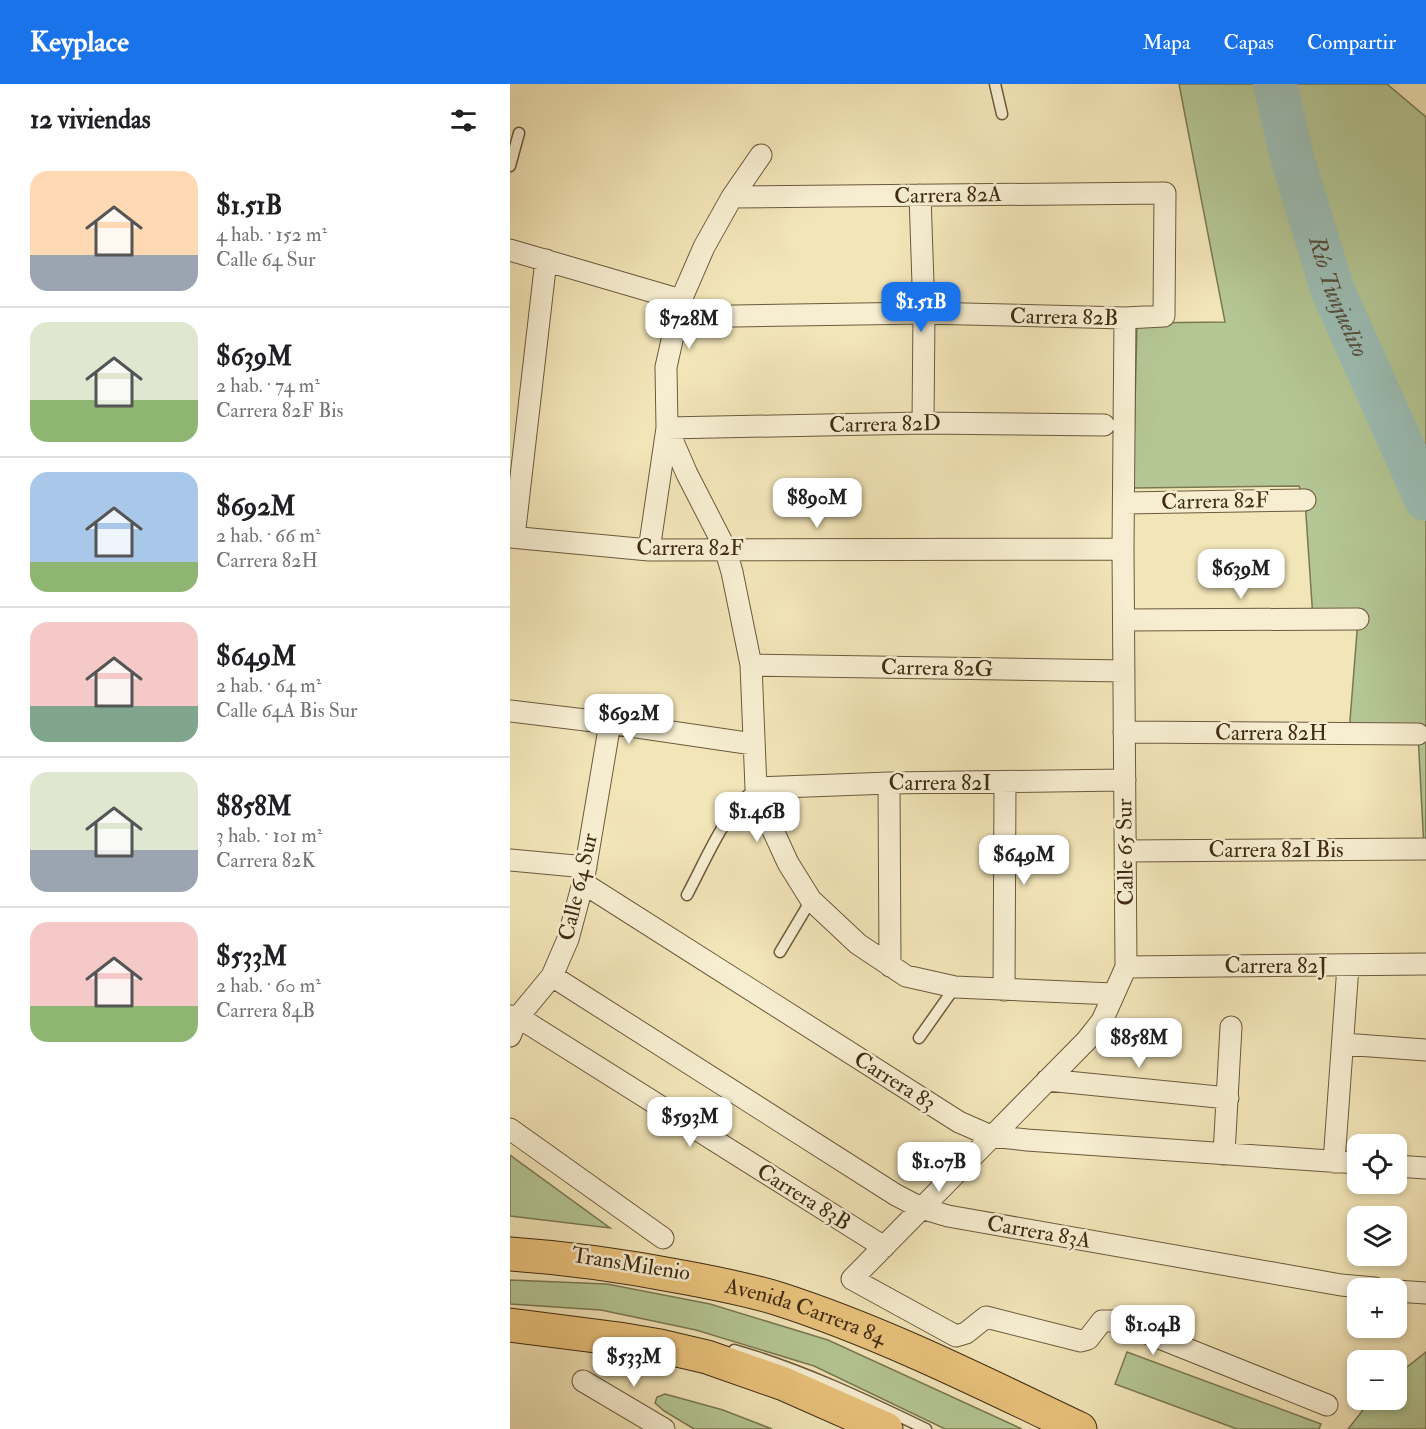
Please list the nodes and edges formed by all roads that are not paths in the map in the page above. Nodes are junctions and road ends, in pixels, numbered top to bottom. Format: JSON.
{"nodes":[{"id":1,"x":995,"y":84,"type":"edge"},
{"id":2,"x":1002,"y":114,"type":"dead end"},
{"id":3,"x":519,"y":133,"type":"dead end"},
{"id":4,"x":761,"y":155,"type":"dead end"},
{"id":5,"x":510,"y":166,"type":"edge"},
{"id":6,"x":920,"y":195,"type":"junction"},
{"id":7,"x":732,"y":197,"type":"junction"},
{"id":8,"x":510,"y":250,"type":"edge"},
{"id":9,"x":546,"y":260,"type":"junction"},
{"id":10,"x":679,"y":308,"type":"junction"},
{"id":11,"x":924,"y":313,"type":"junction"},
{"id":12,"x":1164,"y":316,"type":"joint"},
{"id":13,"x":1125,"y":318,"type":"junction"},
{"id":14,"x":923,"y":423,"type":"junction"},
{"id":15,"x":1104,"y":425,"type":"dead end"},
{"id":16,"x":667,"y":429,"type":"junction"},
{"id":17,"x":1305,"y":500,"type":"dead end"},
{"id":18,"x":1125,"y":503,"type":"junction"},
{"id":19,"x":512,"y":537,"type":"edge"},
{"id":20,"x":725,"y":548,"type":"junction"},
{"id":21,"x":1123,"y":549,"type":"junction"},
{"id":22,"x":649,"y":550,"type":"junction"},
{"id":23,"x":1358,"y":619,"type":"dead end"},
{"id":24,"x":1124,"y":620,"type":"junction"},
{"id":25,"x":751,"y":665,"type":"junction"},
{"id":26,"x":1124,"y":671,"type":"junction"},
{"id":27,"x":510,"y":711,"type":"edge"},
{"id":28,"x":610,"y":723,"type":"junction"},
{"id":29,"x":1124,"y":732,"type":"junction"},
{"id":30,"x":1418,"y":734,"type":"dead end"},
{"id":31,"x":753,"y":744,"type":"junction"},
{"id":32,"x":1125,"y":780,"type":"junction"},
{"id":33,"x":889,"y":783,"type":"junction"},
{"id":34,"x":1005,"y":783,"type":"junction"},
{"id":35,"x":756,"y":788,"type":"junction"},
{"id":36,"x":1426,"y":849,"type":"edge"},
{"id":37,"x":1126,"y":850,"type":"junction"},
{"id":38,"x":510,"y":860,"type":"edge"},
{"id":39,"x":585,"y":875,"type":"junction"},
{"id":40,"x":687,"y":895,"type":"dead end"},
{"id":41,"x":811,"y":900,"type":"junction"},
{"id":42,"x":780,"y":952,"type":"dead end"},
{"id":43,"x":1426,"y":964,"type":"edge"},
{"id":44,"x":890,"y":966,"type":"junction"},
{"id":45,"x":1348,"y":966,"type":"junction"},
{"id":46,"x":1126,"y":967,"type":"junction"},
{"id":47,"x":552,"y":976,"type":"junction"},
{"id":48,"x":955,"y":987,"type":"junction"},
{"id":49,"x":1004,"y":990,"type":"junction"},
{"id":50,"x":1113,"y":994,"type":"junction"},
{"id":51,"x":513,"y":1023,"type":"edge"},
{"id":52,"x":1232,"y":1027,"type":"dead end"},
{"id":53,"x":919,"y":1038,"type":"dead end"},
{"id":54,"x":1343,"y":1044,"type":"junction"},
{"id":55,"x":1426,"y":1050,"type":"edge"},
{"id":56,"x":1047,"y":1080,"type":"junction"},
{"id":57,"x":1228,"y":1098,"type":"junction"},
{"id":58,"x":510,"y":1129,"type":"edge"},
{"id":59,"x":991,"y":1136,"type":"junction"},
{"id":60,"x":1224,"y":1154,"type":"junction"},
{"id":61,"x":1334,"y":1162,"type":"junction"},
{"id":62,"x":1347,"y":1163,"type":"edge"},
{"id":63,"x":1407,"y":1167,"type":"edge"},
{"id":64,"x":1426,"y":1168,"type":"edge"},
{"id":65,"x":921,"y":1208,"type":"junction"},
{"id":66,"x":663,"y":1238,"type":"dead end"},
{"id":67,"x":884,"y":1247,"type":"junction"},
{"id":68,"x":510,"y":1254,"type":"edge"},
{"id":69,"x":1347,"y":1286,"type":"edge"},
{"id":70,"x":1407,"y":1292,"type":"edge"},
{"id":71,"x":1426,"y":1293,"type":"edge"},
{"id":72,"x":510,"y":1325,"type":"edge"},
{"id":73,"x":724,"y":1347,"type":"dead end"},
{"id":74,"x":583,"y":1381,"type":"dead end"},
{"id":75,"x":1327,"y":1405,"type":"dead end"},
{"id":76,"x":664,"y":1429,"type":"edge"},
{"id":77,"x":886,"y":1429,"type":"edge"},
{"id":78,"x":926,"y":1429,"type":"edge"},
{"id":79,"x":1080,"y":1429,"type":"edge"}],
"edges":[{"from":1,"to":2,"type":"lane"},
{"from":3,"to":5,"type":"lane"},
{"from":4,"to":7,"type":"street"},
{"from":6,"to":7,"type":"street","name":"Carrera 82A"},
{"from":6,"to":11,"type":"street"},
{"from":6,"to":12,"type":"street","name":"Carrera 82A"},
{"from":7,"to":10,"type":"street"},
{"from":8,"to":9,"type":"street","name":"Carrera 82B"},
{"from":9,"to":10,"type":"street","name":"Carrera 82B"},
{"from":9,"to":19,"type":"street"},
{"from":10,"to":11,"type":"street","name":"Carrera 82B"},
{"from":10,"to":16,"type":"street"},
{"from":11,"to":13,"type":"street","name":"Carrera 82B"},
{"from":11,"to":14,"type":"street"},
{"from":12,"to":13,"type":"street","name":"Carrera 82B"},
{"from":13,"to":18,"type":"street","name":"Calle 65 Sur"},
{"from":14,"to":15,"type":"street","name":"Carrera 82D"},
{"from":14,"to":16,"type":"street","name":"Carrera 82D"},
{"from":16,"to":20,"type":"street"},
{"from":16,"to":22,"type":"street"},
{"from":17,"to":18,"type":"street","name":"Carrera 82F"},
{"from":18,"to":21,"type":"street","name":"Calle 65 Sur"},
{"from":19,"to":22,"type":"street","name":"Carrera 82F"},
{"from":20,"to":21,"type":"street","name":"Carrera 82F"},
{"from":20,"to":22,"type":"street","name":"Carrera 82F"},
{"from":20,"to":25,"type":"street"},
{"from":21,"to":24,"type":"street","name":"Calle 65 Sur"},
{"from":23,"to":24,"type":"street"},
{"from":24,"to":26,"type":"street","name":"Calle 65 Sur"},
{"from":25,"to":26,"type":"street","name":"Carrera 82G"},
{"from":25,"to":31,"type":"street"},
{"from":26,"to":29,"type":"street","name":"Calle 65 Sur"},
{"from":27,"to":28,"type":"street"},
{"from":28,"to":31,"type":"street"},
{"from":28,"to":39,"type":"street","name":"Calle 64 Sur"},
{"from":29,"to":30,"type":"street","name":"Carrera 82H"},
{"from":29,"to":32,"type":"street","name":"Calle 65 Sur"},
{"from":31,"to":35,"type":"street"},
{"from":32,"to":34,"type":"street","name":"Carrera 82I"},
{"from":32,"to":37,"type":"street","name":"Calle 65 Sur"},
{"from":33,"to":34,"type":"street","name":"Carrera 82I"},
{"from":33,"to":35,"type":"street","name":"Carrera 82I"},
{"from":33,"to":44,"type":"street"},
{"from":34,"to":49,"type":"street"},
{"from":35,"to":40,"type":"lane"},
{"from":35,"to":41,"type":"street"},
{"from":36,"to":37,"type":"street","name":"Carrera 82I Bis"},
{"from":37,"to":46,"type":"street","name":"Calle 65 Sur"},
{"from":38,"to":39,"type":"street","name":"Carrera 83"},
{"from":39,"to":47,"type":"street","name":"Calle 64 Sur"},
{"from":39,"to":59,"type":"street","name":"Carrera 83"},
{"from":41,"to":42,"type":"lane"},
{"from":41,"to":44,"type":"street"},
{"from":43,"to":45,"type":"street","name":"Carrera 82J"},
{"from":44,"to":48,"type":"street"},
{"from":45,"to":46,"type":"street","name":"Carrera 82J"},
{"from":45,"to":54,"type":"street"},
{"from":46,"to":50,"type":"street","name":"Calle 65 Sur"},
{"from":47,"to":51,"type":"street","name":"Calle 64 Sur"},
{"from":47,"to":65,"type":"street","name":"Carrera 83A"},
{"from":48,"to":49,"type":"street"},
{"from":48,"to":53,"type":"lane"},
{"from":49,"to":50,"type":"street"},
{"from":50,"to":56,"type":"street","name":"Calle 65 Sur"},
{"from":51,"to":67,"type":"street","name":"Carrera 83B"},
{"from":52,"to":57,"type":"street"},
{"from":54,"to":55,"type":"street"},
{"from":54,"to":61,"type":"street"},
{"from":56,"to":57,"type":"street"},
{"from":56,"to":59,"type":"street","name":"Calle 65 Sur"},
{"from":57,"to":60,"type":"street"},
{"from":58,"to":66,"type":"street"},
{"from":59,"to":60,"type":"street","name":"Carrera 83"},
{"from":59,"to":65,"type":"street","name":"Calle 65 Sur"},
{"from":60,"to":61,"type":"street","name":"Carrera 83"},
{"from":61,"to":62,"type":"street","name":"Carrera 83"},
{"from":63,"to":64,"type":"street"},
{"from":65,"to":67,"type":"street","name":"Calle 65 Sur"},
{"from":65,"to":69,"type":"street","name":"Carrera 83A"},
{"from":67,"to":75,"type":"street","name":"Calle 65 Sur"},
{"from":68,"to":79,"type":"main road","name":"Avenida Carrera 84"},
{"from":70,"to":71,"type":"street"},
{"from":72,"to":77,"type":"main road"},
{"from":73,"to":78,"type":"lane"},
{"from":74,"to":76,"type":"street"}]}
